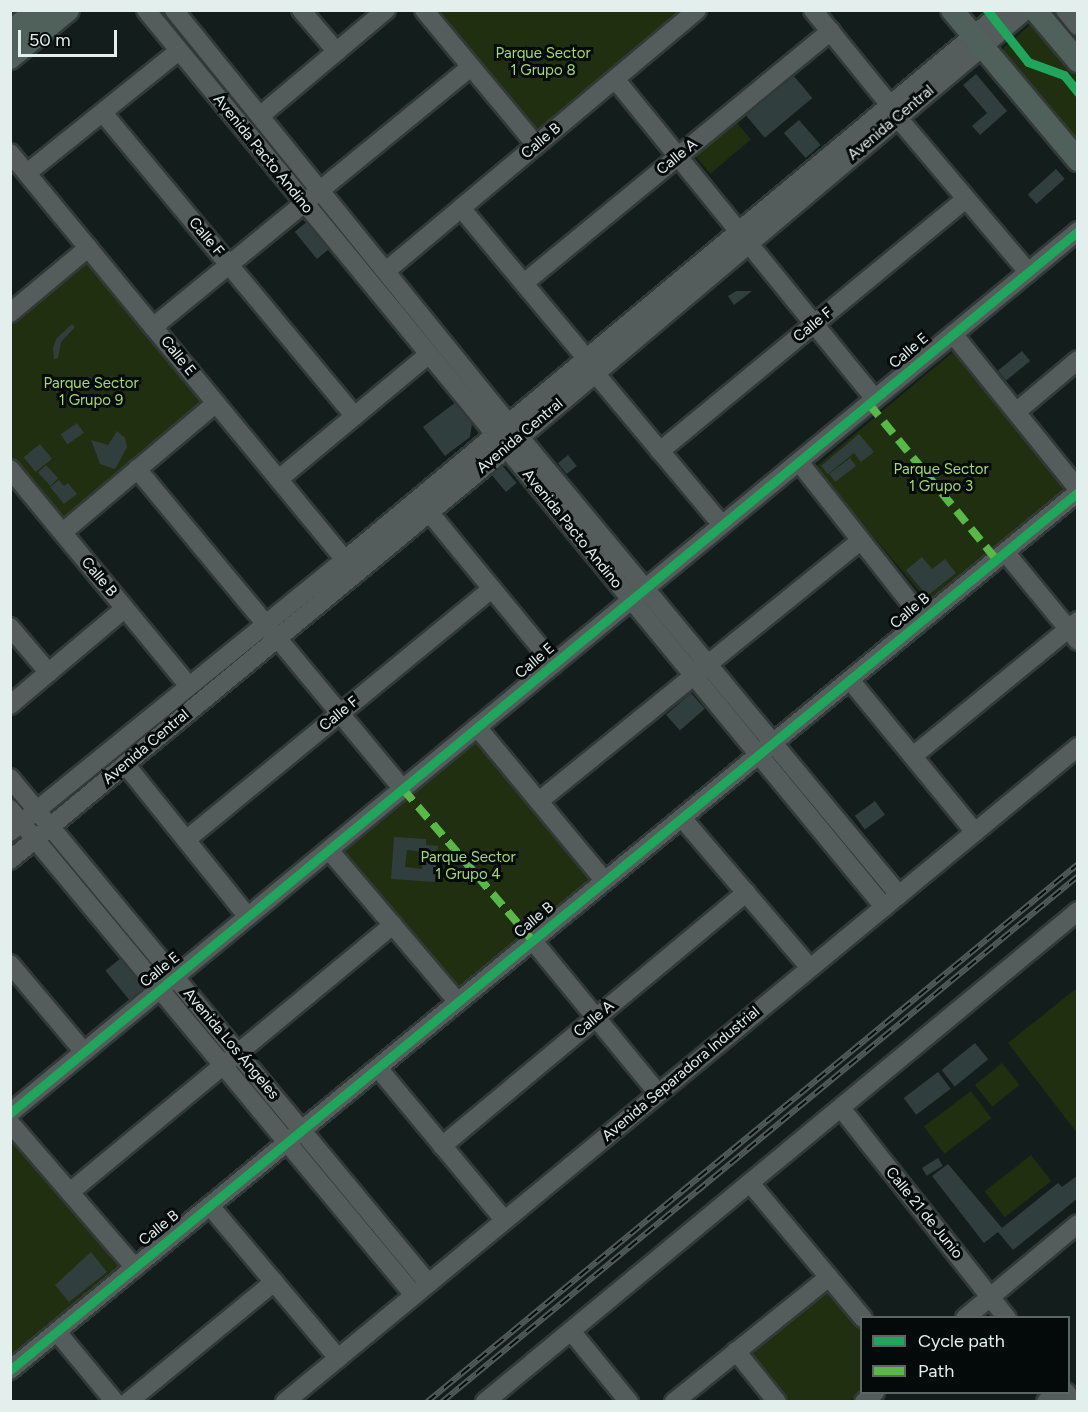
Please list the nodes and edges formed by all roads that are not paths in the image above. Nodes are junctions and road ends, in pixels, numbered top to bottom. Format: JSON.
{"nodes":[{"id":1,"x":37,"y":10,"type":"edge"},
{"id":2,"x":68,"y":10,"type":"edge"},
{"id":3,"x":146,"y":10,"type":"edge"},
{"id":4,"x":174,"y":10,"type":"edge"},
{"id":5,"x":302,"y":10,"type":"edge"},
{"id":6,"x":386,"y":10,"type":"edge"},
{"id":7,"x":424,"y":10,"type":"edge"},
{"id":8,"x":813,"y":10,"type":"edge"},
{"id":9,"x":952,"y":10,"type":"edge"},
{"id":10,"x":1004,"y":10,"type":"edge"},
{"id":11,"x":1026,"y":10,"type":"edge"},
{"id":12,"x":1035,"y":10,"type":"edge"},
{"id":13,"x":1065,"y":10,"type":"edge"},
{"id":14,"x":690,"y":12,"type":"edge"},
{"id":15,"x":1077,"y":26,"type":"edge"},
{"id":16,"x":831,"y":31,"type":"junction"},
{"id":17,"x":10,"y":32,"type":"edge"},
{"id":18,"x":978,"y":42,"type":"junction"},
{"id":19,"x":179,"y":51,"type":"junction"},
{"id":20,"x":337,"y":52,"type":"junction"},
{"id":21,"x":10,"y":58,"type":"edge"},
{"id":22,"x":1077,"y":61,"type":"edge"},
{"id":23,"x":471,"y":67,"type":"junction"},
{"id":24,"x":615,"y":79,"type":"junction"},
{"id":25,"x":893,"y":111,"type":"junction"},
{"id":26,"x":103,"y":113,"type":"junction"},
{"id":27,"x":260,"y":116,"type":"junction"},
{"id":28,"x":536,"y":145,"type":"junction"},
{"id":29,"x":10,"y":153,"type":"edge"},
{"id":30,"x":678,"y":156,"type":"junction"},
{"id":31,"x":1077,"y":160,"type":"edge"},
{"id":32,"x":27,"y":173,"type":"junction"},
{"id":33,"x":311,"y":196,"type":"junction"},
{"id":34,"x":966,"y":199,"type":"junction"},
{"id":35,"x":461,"y":208,"type":"junction"},
{"id":36,"x":1077,"y":231,"type":"edge"},
{"id":37,"x":743,"y":238,"type":"junction"},
{"id":38,"x":88,"y":248,"type":"junction"},
{"id":39,"x":229,"y":264,"type":"junction"},
{"id":40,"x":386,"y":271,"type":"junction"},
{"id":41,"x":1028,"y":272,"type":"junction"},
{"id":42,"x":524,"y":283,"type":"junction"},
{"id":43,"x":10,"y":313,"type":"edge"},
{"id":44,"x":813,"y":324,"type":"junction"},
{"id":45,"x":153,"y":327,"type":"junction"},
{"id":46,"x":953,"y":334,"type":"junction"},
{"id":47,"x":428,"y":355,"type":"junction"},
{"id":48,"x":1077,"y":360,"type":"edge"},
{"id":49,"x":591,"y":366,"type":"junction"},
{"id":50,"x":874,"y":399,"type":"junction"},
{"id":51,"x":216,"y":403,"type":"junction"},
{"id":52,"x":1016,"y":412,"type":"junction"},
{"id":53,"x":355,"y":416,"type":"junction"},
{"id":54,"x":514,"y":430,"type":"junction"},
{"id":55,"x":500,"y":442,"type":"junction"},
{"id":56,"x":660,"y":450,"type":"junction"},
{"id":57,"x":799,"y":462,"type":"junction"},
{"id":58,"x":10,"y":469,"type":"edge"},
{"id":59,"x":137,"y":469,"type":"junction"},
{"id":60,"x":279,"y":479,"type":"junction"},
{"id":61,"x":1077,"y":490,"type":"edge"},
{"id":62,"x":429,"y":512,"type":"junction"},
{"id":63,"x":722,"y":525,"type":"junction"},
{"id":64,"x":63,"y":532,"type":"junction"},
{"id":65,"x":861,"y":540,"type":"junction"},
{"id":66,"x":1005,"y":552,"type":"junction"},
{"id":67,"x":345,"y":560,"type":"junction"},
{"id":68,"x":646,"y":588,"type":"junction"},
{"id":69,"x":492,"y":589,"type":"junction"},
{"id":70,"x":631,"y":601,"type":"junction"},
{"id":71,"x":125,"y":608,"type":"junction"},
{"id":72,"x":923,"y":619,"type":"junction"},
{"id":73,"x":10,"y":627,"type":"edge"},
{"id":74,"x":272,"y":629,"type":"junction"},
{"id":75,"x":1074,"y":630,"type":"edge"},
{"id":76,"x":554,"y":664,"type":"junction"},
{"id":77,"x":702,"y":671,"type":"junction"},
{"id":78,"x":48,"y":673,"type":"junction"},
{"id":79,"x":850,"y":680,"type":"junction"},
{"id":80,"x":188,"y":685,"type":"junction"},
{"id":81,"x":10,"y":705,"type":"edge"},
{"id":82,"x":341,"y":713,"type":"junction"},
{"id":83,"x":477,"y":728,"type":"junction"},
{"id":84,"x":774,"y":742,"type":"junction"},
{"id":85,"x":1077,"y":747,"type":"edge"},
{"id":86,"x":758,"y":755,"type":"junction"},
{"id":87,"x":912,"y":756,"type":"junction"},
{"id":88,"x":125,"y":764,"type":"junction"},
{"id":89,"x":10,"y":778,"type":"edge"},
{"id":90,"x":403,"y":789,"type":"junction"},
{"id":91,"x":539,"y":801,"type":"junction"},
{"id":92,"x":37,"y":810,"type":"junction"},
{"id":93,"x":682,"y":818,"type":"junction"},
{"id":94,"x":14,"y":821,"type":"edge"},
{"id":95,"x":50,"y":826,"type":"junction"},
{"id":96,"x":975,"y":832,"type":"junction"},
{"id":97,"x":36,"y":839,"type":"junction"},
{"id":98,"x":186,"y":840,"type":"junction"},
{"id":99,"x":329,"y":850,"type":"junction"},
{"id":100,"x":10,"y":860,"type":"edge"},
{"id":101,"x":605,"y":881,"type":"junction"},
{"id":102,"x":746,"y":893,"type":"junction"},
{"id":103,"x":899,"y":895,"type":"junction"},
{"id":104,"x":884,"y":907,"type":"junction"},
{"id":105,"x":248,"y":917,"type":"junction"},
{"id":106,"x":1075,"y":919,"type":"edge"},
{"id":107,"x":393,"y":925,"type":"junction"},
{"id":108,"x":533,"y":940,"type":"junction"},
{"id":109,"x":810,"y":968,"type":"junction"},
{"id":110,"x":14,"y":975,"type":"edge"},
{"id":111,"x":175,"y":977,"type":"junction"},
{"id":112,"x":160,"y":989,"type":"junction"},
{"id":113,"x":458,"y":1002,"type":"junction"},
{"id":114,"x":596,"y":1018,"type":"junction"},
{"id":115,"x":84,"y":1052,"type":"junction"},
{"id":116,"x":238,"y":1053,"type":"junction"},
{"id":117,"x":223,"y":1066,"type":"junction"},
{"id":118,"x":378,"y":1068,"type":"junction"},
{"id":119,"x":658,"y":1093,"type":"junction"},
{"id":120,"x":841,"y":1108,"type":"junction"},
{"id":121,"x":10,"y":1113,"type":"edge"},
{"id":122,"x":10,"y":1123,"type":"edge"},
{"id":123,"x":303,"y":1130,"type":"junction"},
{"id":124,"x":287,"y":1143,"type":"junction"},
{"id":125,"x":442,"y":1146,"type":"junction"},
{"id":126,"x":750,"y":1183,"type":"junction"},
{"id":127,"x":70,"y":1192,"type":"junction"},
{"id":128,"x":210,"y":1206,"type":"junction"},
{"id":129,"x":504,"y":1220,"type":"junction"},
{"id":130,"x":1077,"y":1224,"type":"edge"},
{"id":131,"x":135,"y":1268,"type":"junction"},
{"id":132,"x":829,"y":1277,"type":"junction"},
{"id":133,"x":274,"y":1282,"type":"junction"},
{"id":134,"x":428,"y":1283,"type":"junction"},
{"id":135,"x":414,"y":1295,"type":"junction"},
{"id":136,"x":991,"y":1296,"type":"junction"},
{"id":137,"x":862,"y":1316,"type":"edge"},
{"id":138,"x":966,"y":1316,"type":"edge"},
{"id":139,"x":1006,"y":1316,"type":"edge"},
{"id":140,"x":571,"y":1331,"type":"junction"},
{"id":141,"x":57,"y":1332,"type":"junction"},
{"id":142,"x":736,"y":1351,"type":"junction"},
{"id":143,"x":338,"y":1358,"type":"junction"},
{"id":144,"x":10,"y":1370,"type":"edge"},
{"id":145,"x":114,"y":1401,"type":"edge"},
{"id":146,"x":128,"y":1401,"type":"edge"},
{"id":147,"x":285,"y":1401,"type":"edge"},
{"id":148,"x":485,"y":1401,"type":"edge"},
{"id":149,"x":629,"y":1401,"type":"edge"},
{"id":150,"x":674,"y":1401,"type":"edge"},
{"id":151,"x":777,"y":1401,"type":"edge"}],
"edges":[{"from":1,"to":17,"type":"main road"},
{"from":2,"to":21,"type":"main road"},
{"from":3,"to":19,"type":"street","name":"Avenida Pacto Andino"},
{"from":4,"to":27,"type":"street","name":"Avenida Pacto Andino"},
{"from":5,"to":20,"type":"street"},
{"from":6,"to":20,"type":"street"},
{"from":7,"to":23,"type":"street"},
{"from":8,"to":16,"type":"street"},
{"from":9,"to":18,"type":"main road"},
{"from":10,"to":18,"type":"street","name":"Avenida Central"},
{"from":11,"to":18,"type":"street","name":"Avenida Central"},
{"from":12,"to":22,"type":"main road"},
{"from":13,"to":15,"type":"street"},
{"from":14,"to":24,"type":"street","name":"Calle B"},
{"from":16,"to":25,"type":"street"},
{"from":16,"to":30,"type":"street","name":"Calle A"},
{"from":18,"to":25,"type":"street","name":"Avenida Central"},
{"from":18,"to":31,"type":"main road"},
{"from":19,"to":26,"type":"street"},
{"from":19,"to":33,"type":"street","name":"Avenida Pacto Andino"},
{"from":20,"to":27,"type":"street"},
{"from":23,"to":28,"type":"street"},
{"from":23,"to":33,"type":"street"},
{"from":24,"to":28,"type":"street","name":"Calle B"},
{"from":24,"to":30,"type":"street"},
{"from":25,"to":34,"type":"street"},
{"from":25,"to":37,"type":"street","name":"Avenida Central"},
{"from":26,"to":32,"type":"street"},
{"from":26,"to":39,"type":"street","name":"Calle F"},
{"from":27,"to":33,"type":"street","name":"Avenida Pacto Andino"},
{"from":28,"to":35,"type":"street","name":"Calle B"},
{"from":29,"to":32,"type":"street","name":"Calle E"},
{"from":30,"to":37,"type":"street"},
{"from":30,"to":42,"type":"street","name":"Calle A"},
{"from":32,"to":38,"type":"street","name":"Calle E"},
{"from":33,"to":39,"type":"street"},
{"from":33,"to":40,"type":"street","name":"Avenida Pacto Andino"},
{"from":33,"to":47,"type":"street","name":"Avenida Pacto Andino"},
{"from":34,"to":41,"type":"street"},
{"from":34,"to":44,"type":"street","name":"Calle F"},
{"from":35,"to":40,"type":"street","name":"Calle B"},
{"from":35,"to":42,"type":"street"},
{"from":36,"to":41,"type":"street","name":"Calle E"},
{"from":37,"to":44,"type":"street"},
{"from":37,"to":49,"type":"street","name":"Avenida Central"},
{"from":38,"to":43,"type":"street"},
{"from":38,"to":45,"type":"street","name":"Calle E"},
{"from":39,"to":45,"type":"street"},
{"from":39,"to":53,"type":"street","name":"Calle F"},
{"from":40,"to":54,"type":"street","name":"Avenida Pacto Andino"},
{"from":41,"to":46,"type":"street","name":"Calle E"},
{"from":42,"to":49,"type":"street"},
{"from":44,"to":50,"type":"street"},
{"from":44,"to":56,"type":"street","name":"Calle F"},
{"from":45,"to":51,"type":"street","name":"Calle E"},
{"from":46,"to":50,"type":"street","name":"Calle E"},
{"from":46,"to":52,"type":"street"},
{"from":47,"to":53,"type":"street"},
{"from":47,"to":55,"type":"street","name":"Avenida Pacto Andino"},
{"from":48,"to":52,"type":"street"},
{"from":49,"to":54,"type":"street","name":"Avenida Central"},
{"from":49,"to":56,"type":"street"},
{"from":50,"to":57,"type":"street","name":"Calle E"},
{"from":51,"to":59,"type":"street"},
{"from":51,"to":60,"type":"street","name":"Calle E"},
{"from":52,"to":61,"type":"street"},
{"from":53,"to":60,"type":"street"},
{"from":54,"to":55,"type":"street","name":"Avenida Central"},
{"from":54,"to":68,"type":"street","name":"Avenida Pacto Andino"},
{"from":55,"to":62,"type":"street","name":"Avenida Central"},
{"from":55,"to":67,"type":"street","name":"Avenida Central"},
{"from":55,"to":70,"type":"street","name":"Avenida Pacto Andino"},
{"from":56,"to":63,"type":"street"},
{"from":57,"to":63,"type":"street","name":"Calle E"},
{"from":57,"to":65,"type":"street"},
{"from":58,"to":64,"type":"street","name":"Calle B"},
{"from":59,"to":64,"type":"street"},
{"from":59,"to":74,"type":"street"},
{"from":60,"to":67,"type":"street","name":"Calle E"},
{"from":61,"to":66,"type":"street","name":"Calle B"},
{"from":62,"to":69,"type":"street"},
{"from":62,"to":74,"type":"street","name":"Avenida Central"},
{"from":63,"to":68,"type":"street","name":"Calle E"},
{"from":64,"to":71,"type":"street","name":"Calle B"},
{"from":65,"to":72,"type":"street"},
{"from":65,"to":77,"type":"street"},
{"from":66,"to":72,"type":"street","name":"Calle B"},
{"from":66,"to":75,"type":"street"},
{"from":67,"to":74,"type":"street","name":"Avenida Central"},
{"from":68,"to":70,"type":"street","name":"Calle E"},
{"from":68,"to":77,"type":"street","name":"Avenida Pacto Andino"},
{"from":69,"to":76,"type":"street"},
{"from":69,"to":82,"type":"street","name":"Calle F"},
{"from":70,"to":76,"type":"street","name":"Calle E"},
{"from":70,"to":77,"type":"street","name":"Avenida Pacto Andino"},
{"from":71,"to":78,"type":"street"},
{"from":71,"to":80,"type":"street","name":"Calle B"},
{"from":72,"to":79,"type":"street","name":"Calle B"},
{"from":73,"to":78,"type":"street"},
{"from":74,"to":80,"type":"street","name":"Avenida Central"},
{"from":74,"to":82,"type":"street"},
{"from":74,"to":88,"type":"street","name":"Avenida Central"},
{"from":75,"to":87,"type":"street"},
{"from":76,"to":83,"type":"street","name":"Calle E"},
{"from":77,"to":84,"type":"street","name":"Avenida Pacto Andino"},
{"from":77,"to":86,"type":"street","name":"Avenida Pacto Andino"},
{"from":77,"to":91,"type":"street"},
{"from":78,"to":81,"type":"street"},
{"from":79,"to":84,"type":"street","name":"Calle B"},
{"from":79,"to":87,"type":"street"},
{"from":80,"to":92,"type":"street","name":"Avenida Central"},
{"from":82,"to":90,"type":"street"},
{"from":82,"to":98,"type":"street","name":"Calle F"},
{"from":83,"to":90,"type":"street","name":"Calle E"},
{"from":83,"to":91,"type":"street"},
{"from":84,"to":86,"type":"street","name":"Calle B"},
{"from":84,"to":103,"type":"street","name":"Avenida Pacto Andino"},
{"from":85,"to":96,"type":"street","name":"Avenida Separadora Industrial"},
{"from":86,"to":93,"type":"street","name":"Calle B"},
{"from":86,"to":104,"type":"street","name":"Avenida Pacto Andino"},
{"from":87,"to":96,"type":"street"},
{"from":88,"to":95,"type":"street","name":"Avenida Central"},
{"from":88,"to":98,"type":"street"},
{"from":89,"to":92,"type":"street","name":"Avenida Los Ángeles"},
{"from":90,"to":99,"type":"street","name":"Calle E"},
{"from":91,"to":101,"type":"street"},
{"from":92,"to":94,"type":"street","name":"Avenida Central"},
{"from":92,"to":95,"type":"street","name":"Avenida Los Ángeles"},
{"from":93,"to":101,"type":"street","name":"Calle B"},
{"from":93,"to":102,"type":"street"},
{"from":94,"to":97,"type":"street","name":"Avenida Los Ángeles"},
{"from":95,"to":97,"type":"street","name":"Avenida Central"},
{"from":95,"to":111,"type":"street","name":"Avenida Los Ángeles"},
{"from":96,"to":103,"type":"street","name":"Avenida Separadora Industrial"},
{"from":97,"to":100,"type":"street","name":"Avenida Central"},
{"from":97,"to":112,"type":"street","name":"Avenida Los Ángeles"},
{"from":98,"to":105,"type":"street"},
{"from":99,"to":105,"type":"street","name":"Calle E"},
{"from":99,"to":107,"type":"street"},
{"from":101,"to":108,"type":"street","name":"Calle B"},
{"from":102,"to":109,"type":"street"},
{"from":102,"to":114,"type":"street","name":"Calle A"},
{"from":103,"to":104,"type":"street","name":"Avenida Separadora Industrial"},
{"from":104,"to":109,"type":"street","name":"Avenida Separadora Industrial"},
{"from":105,"to":111,"type":"street","name":"Calle E"},
{"from":106,"to":120,"type":"street"},
{"from":107,"to":113,"type":"street"},
{"from":107,"to":116,"type":"street"},
{"from":108,"to":113,"type":"street","name":"Calle B"},
{"from":108,"to":114,"type":"street"},
{"from":109,"to":119,"type":"street","name":"Avenida Separadora Industrial"},
{"from":110,"to":115,"type":"street"},
{"from":111,"to":112,"type":"street","name":"Calle E"},
{"from":111,"to":116,"type":"street","name":"Avenida Los Ángeles"},
{"from":112,"to":115,"type":"street","name":"Calle E"},
{"from":112,"to":117,"type":"street","name":"Avenida Los Ángeles"},
{"from":113,"to":118,"type":"street","name":"Calle B"},
{"from":114,"to":119,"type":"street"},
{"from":114,"to":125,"type":"street","name":"Calle A"},
{"from":115,"to":121,"type":"street","name":"Calle E"},
{"from":116,"to":117,"type":"street"},
{"from":116,"to":123,"type":"street","name":"Avenida Los Ángeles"},
{"from":117,"to":124,"type":"street","name":"Avenida Los Ángeles"},
{"from":117,"to":127,"type":"street"},
{"from":118,"to":123,"type":"street","name":"Calle B"},
{"from":118,"to":125,"type":"street"},
{"from":119,"to":129,"type":"street","name":"Avenida Separadora Industrial"},
{"from":120,"to":126,"type":"street"},
{"from":120,"to":136,"type":"street","name":"Calle 21 de Junio"},
{"from":122,"to":127,"type":"street"},
{"from":123,"to":124,"type":"street","name":"Calle B"},
{"from":123,"to":134,"type":"street","name":"Avenida Los Ángeles"},
{"from":124,"to":128,"type":"street","name":"Calle B"},
{"from":124,"to":135,"type":"street","name":"Avenida Los Ángeles"},
{"from":125,"to":129,"type":"street"},
{"from":126,"to":132,"type":"street"},
{"from":126,"to":140,"type":"street"},
{"from":127,"to":131,"type":"street"},
{"from":128,"to":131,"type":"street","name":"Calle B"},
{"from":128,"to":133,"type":"street"},
{"from":129,"to":134,"type":"street","name":"Avenida Separadora Industrial"},
{"from":130,"to":136,"type":"street"},
{"from":131,"to":141,"type":"street","name":"Calle B"},
{"from":132,"to":137,"type":"street"},
{"from":132,"to":142,"type":"street"},
{"from":133,"to":143,"type":"street"},
{"from":133,"to":146,"type":"street"},
{"from":134,"to":135,"type":"street","name":"Avenida Separadora Industrial"},
{"from":135,"to":143,"type":"street","name":"Avenida Separadora Industrial"},
{"from":136,"to":138,"type":"street"},
{"from":136,"to":139,"type":"street","name":"Calle 21 de Junio"},
{"from":140,"to":148,"type":"street"},
{"from":140,"to":149,"type":"street"},
{"from":141,"to":144,"type":"street","name":"Calle B"},
{"from":141,"to":145,"type":"street"},
{"from":142,"to":150,"type":"street"},
{"from":142,"to":151,"type":"street"},
{"from":143,"to":147,"type":"street","name":"Avenida Separadora Industrial"}]}
